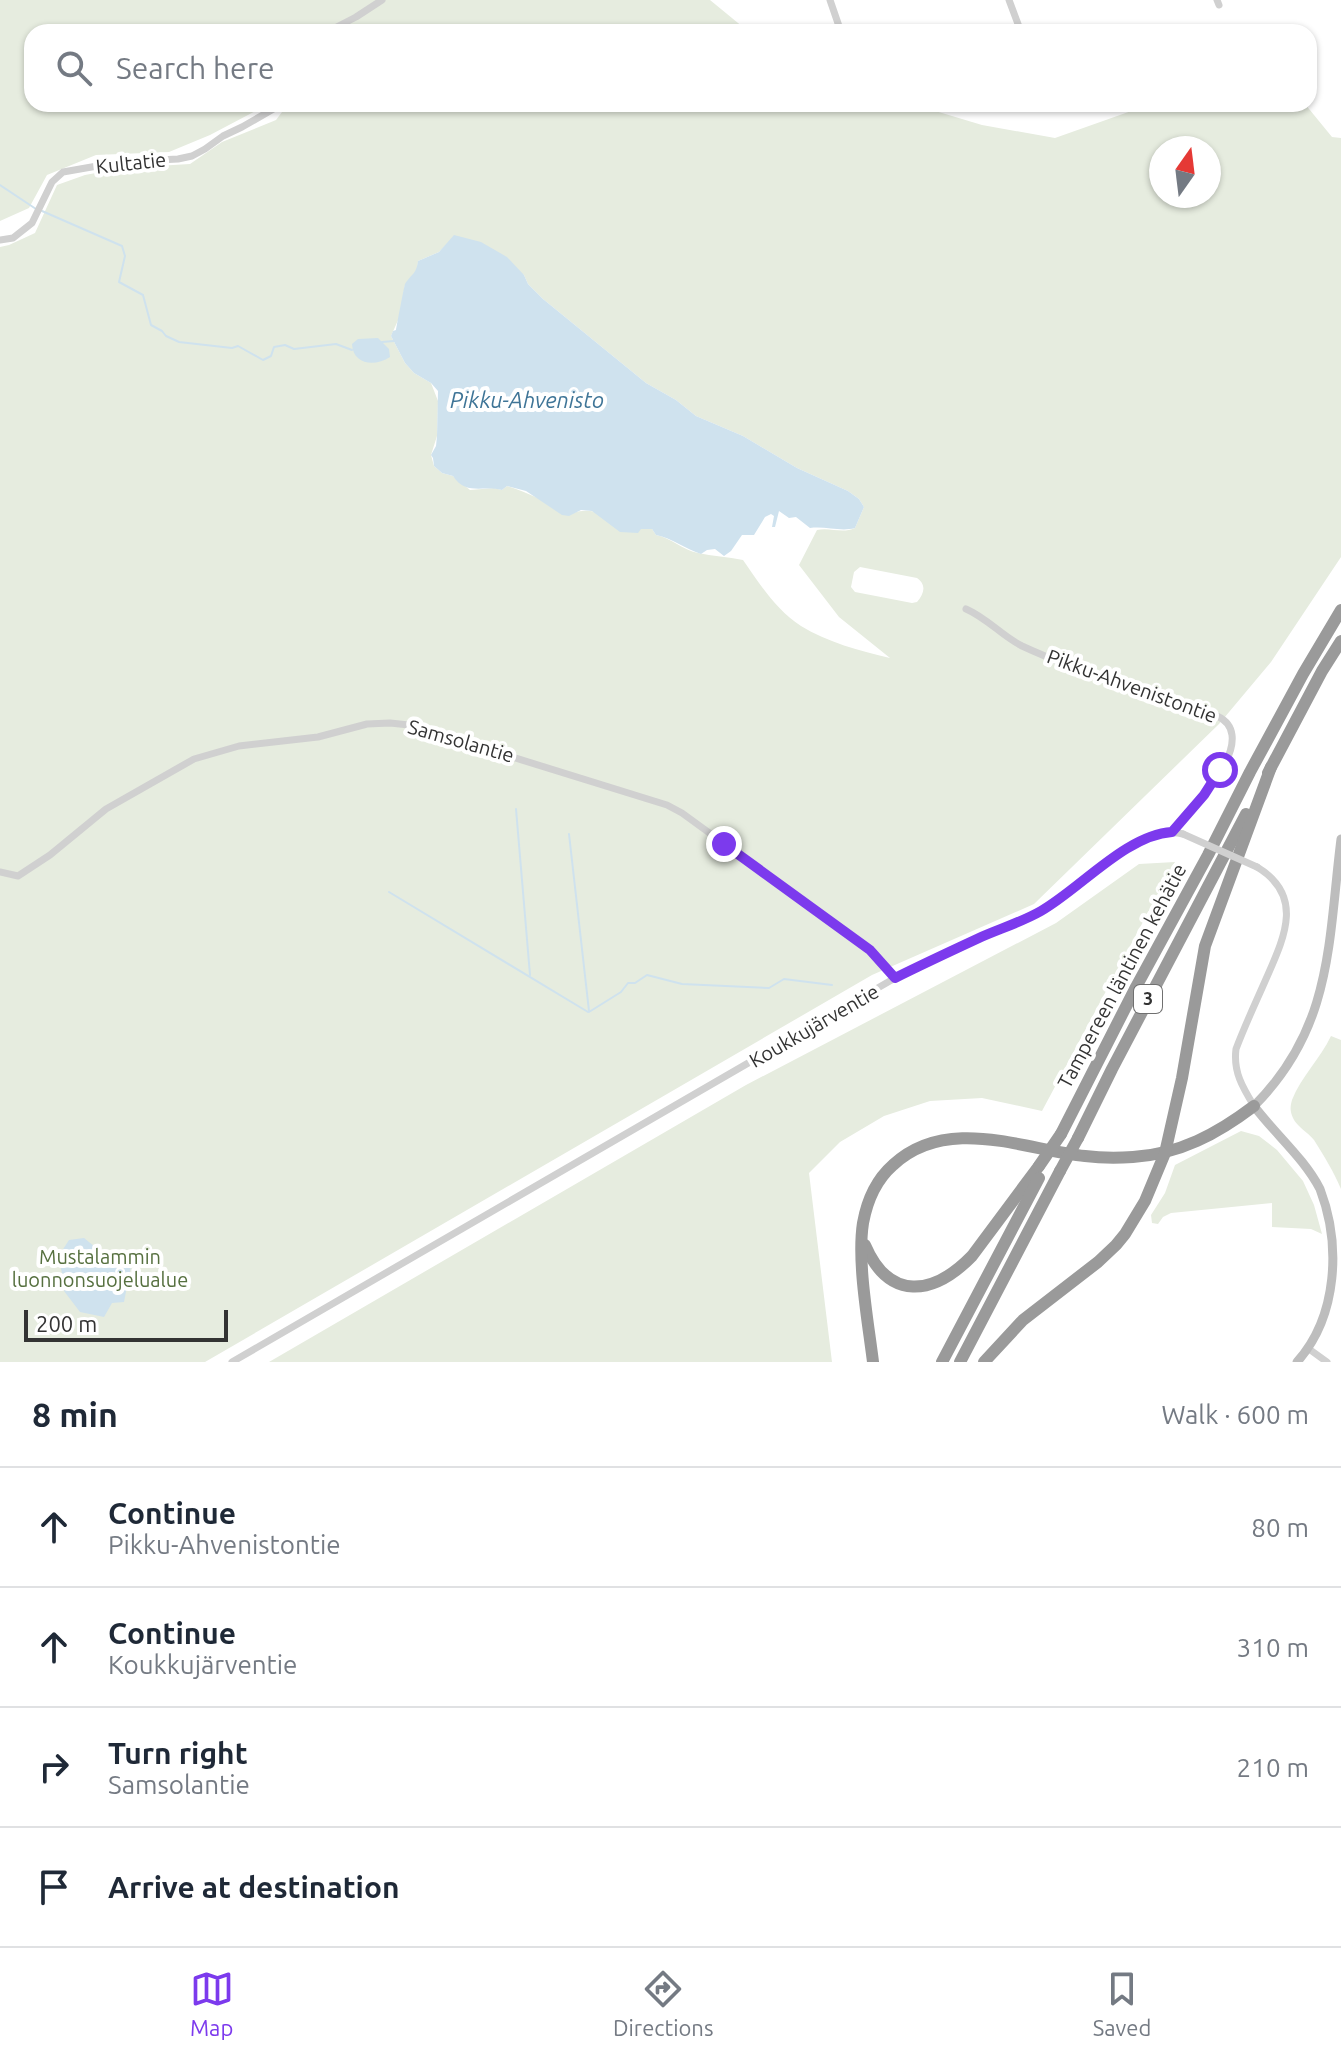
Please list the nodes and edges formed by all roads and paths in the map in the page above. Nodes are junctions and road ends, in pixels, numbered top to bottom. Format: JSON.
{"nodes":[{"id":1,"x":382,"y":0,"type":"edge"},
{"id":2,"x":830,"y":0,"type":"edge"},
{"id":3,"x":1009,"y":0,"type":"edge"},
{"id":4,"x":342,"y":24,"type":"edge"},
{"id":5,"x":838,"y":24,"type":"edge"},
{"id":6,"x":1018,"y":24,"type":"edge"},
{"id":7,"x":267,"y":112,"type":"edge"},
{"id":8,"x":0,"y":240,"type":"edge"},
{"id":9,"x":966,"y":609,"type":"dead end"},
{"id":10,"x":1341,"y":610,"type":"edge"},
{"id":11,"x":1341,"y":641,"type":"edge"},
{"id":12,"x":1271,"y":767,"type":"junction"},
{"id":13,"x":1172,"y":832,"type":"junction"},
{"id":14,"x":1341,"y":839,"type":"edge"},
{"id":15,"x":0,"y":872,"type":"edge"},
{"id":16,"x":895,"y":978,"type":"junction"},
{"id":17,"x":1254,"y":1106,"type":"junction"},
{"id":18,"x":1165,"y":1153,"type":"junction"},
{"id":19,"x":1042,"y":1167,"type":"junction"},
{"id":20,"x":862,"y":1238,"type":"junction"},
{"id":21,"x":1309,"y":1349,"type":"junction"},
{"id":22,"x":232,"y":1362,"type":"edge"},
{"id":23,"x":873,"y":1362,"type":"edge"},
{"id":24,"x":942,"y":1362,"type":"edge"},
{"id":25,"x":960,"y":1362,"type":"edge"},
{"id":26,"x":984,"y":1362,"type":"edge"},
{"id":27,"x":1297,"y":1362,"type":"edge"},
{"id":28,"x":1327,"y":1362,"type":"edge"}],
"edges":[{"from":1,"to":4,"type":"street"},
{"from":2,"to":5,"type":"street"},
{"from":3,"to":6,"type":"street"},
{"from":7,"to":8,"type":"street","name":"Kultatie"},
{"from":9,"to":13,"type":"street","name":"Pikku-Ahvenistontie"},
{"from":10,"to":19,"type":"highway","name":"Tampereen läntinen kehätie","number":"3","bridge":true},
{"from":11,"to":12,"type":"highway","name":"Tampereen läntinen kehätie","number":"3"},
{"from":12,"to":18,"type":"highway"},
{"from":12,"to":25,"type":"highway","name":"Tampereen läntinen kehätie","number":"3","bridge":true},
{"from":13,"to":16,"type":"street","name":"Koukkujärventie"},
{"from":13,"to":17,"type":"street","name":"Koukkujärventie","bridge":true},
{"from":14,"to":17,"type":"street"},
{"from":15,"to":16,"type":"street","name":"Samsolantie"},
{"from":16,"to":22,"type":"street","name":"Koukkujärventie"},
{"from":17,"to":18,"type":"highway"},
{"from":17,"to":21,"type":"street"},
{"from":18,"to":20,"type":"highway"},
{"from":18,"to":26,"type":"highway"},
{"from":19,"to":20,"type":"highway"},
{"from":19,"to":24,"type":"highway","name":"Tampereen läntinen kehätie","number":"3"},
{"from":20,"to":23,"type":"highway"},
{"from":21,"to":27,"type":"street"},
{"from":21,"to":28,"type":"street"}]}
